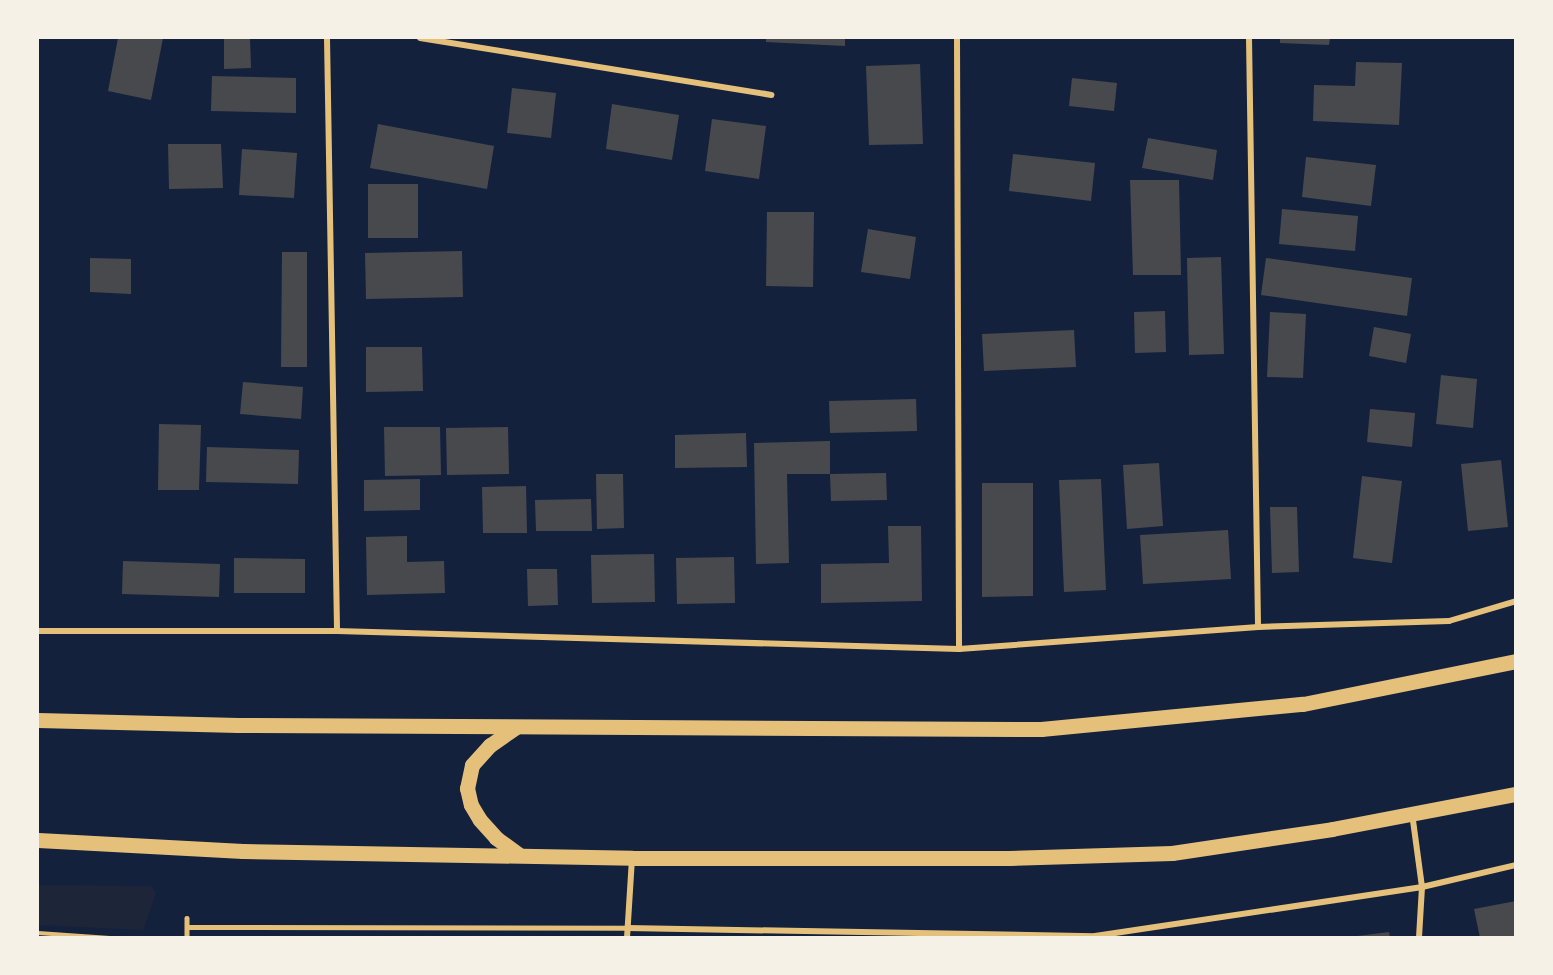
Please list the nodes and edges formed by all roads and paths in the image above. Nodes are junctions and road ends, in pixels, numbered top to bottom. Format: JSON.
{"nodes":[{"id":1,"x":327,"y":38,"type":"edge"},
{"id":2,"x":420,"y":38,"type":"edge"},
{"id":3,"x":957,"y":38,"type":"edge"},
{"id":4,"x":1249,"y":38,"type":"edge"},
{"id":5,"x":771,"y":95,"type":"dead end"},
{"id":6,"x":1515,"y":601,"type":"edge"},
{"id":7,"x":1258,"y":627,"type":"junction"},
{"id":8,"x":38,"y":631,"type":"edge"},
{"id":9,"x":337,"y":631,"type":"junction"},
{"id":10,"x":959,"y":649,"type":"junction"},
{"id":11,"x":1515,"y":661,"type":"edge"},
{"id":12,"x":38,"y":720,"type":"edge"},
{"id":13,"x":516,"y":727,"type":"junction"},
{"id":14,"x":1515,"y":794,"type":"edge"},
{"id":15,"x":1412,"y":813,"type":"junction"},
{"id":16,"x":38,"y":840,"type":"edge"},
{"id":17,"x":519,"y":855,"type":"junction"},
{"id":18,"x":632,"y":858,"type":"junction"},
{"id":19,"x":1515,"y":865,"type":"edge"},
{"id":20,"x":1422,"y":887,"type":"junction"},
{"id":21,"x":186,"y":918,"type":"dead end"},
{"id":22,"x":187,"y":927,"type":"junction"},
{"id":23,"x":627,"y":928,"type":"junction"},
{"id":24,"x":38,"y":933,"type":"edge"},
{"id":25,"x":110,"y":938,"type":"edge"},
{"id":26,"x":187,"y":938,"type":"edge"},
{"id":27,"x":627,"y":938,"type":"edge"},
{"id":28,"x":1419,"y":938,"type":"edge"}],
"edges":[{"from":1,"to":9,"type":"street"},
{"from":2,"to":5,"type":"street"},
{"from":3,"to":10,"type":"street"},
{"from":4,"to":7,"type":"street"},
{"from":6,"to":7,"type":"street"},
{"from":7,"to":10,"type":"street"},
{"from":8,"to":9,"type":"street"},
{"from":9,"to":10,"type":"street"},
{"from":11,"to":13,"type":"main road"},
{"from":12,"to":13,"type":"main road"},
{"from":13,"to":17,"type":"main road"},
{"from":14,"to":15,"type":"main road"},
{"from":15,"to":18,"type":"main road"},
{"from":15,"to":20,"type":"street"},
{"from":16,"to":17,"type":"main road"},
{"from":17,"to":18,"type":"main road"},
{"from":18,"to":23,"type":"street"},
{"from":19,"to":20,"type":"street"},
{"from":20,"to":23,"type":"street"},
{"from":20,"to":28,"type":"street"},
{"from":21,"to":22,"type":"lane"},
{"from":22,"to":23,"type":"lane"},
{"from":22,"to":26,"type":"lane"},
{"from":23,"to":27,"type":"street"},
{"from":24,"to":25,"type":"path"}]}
